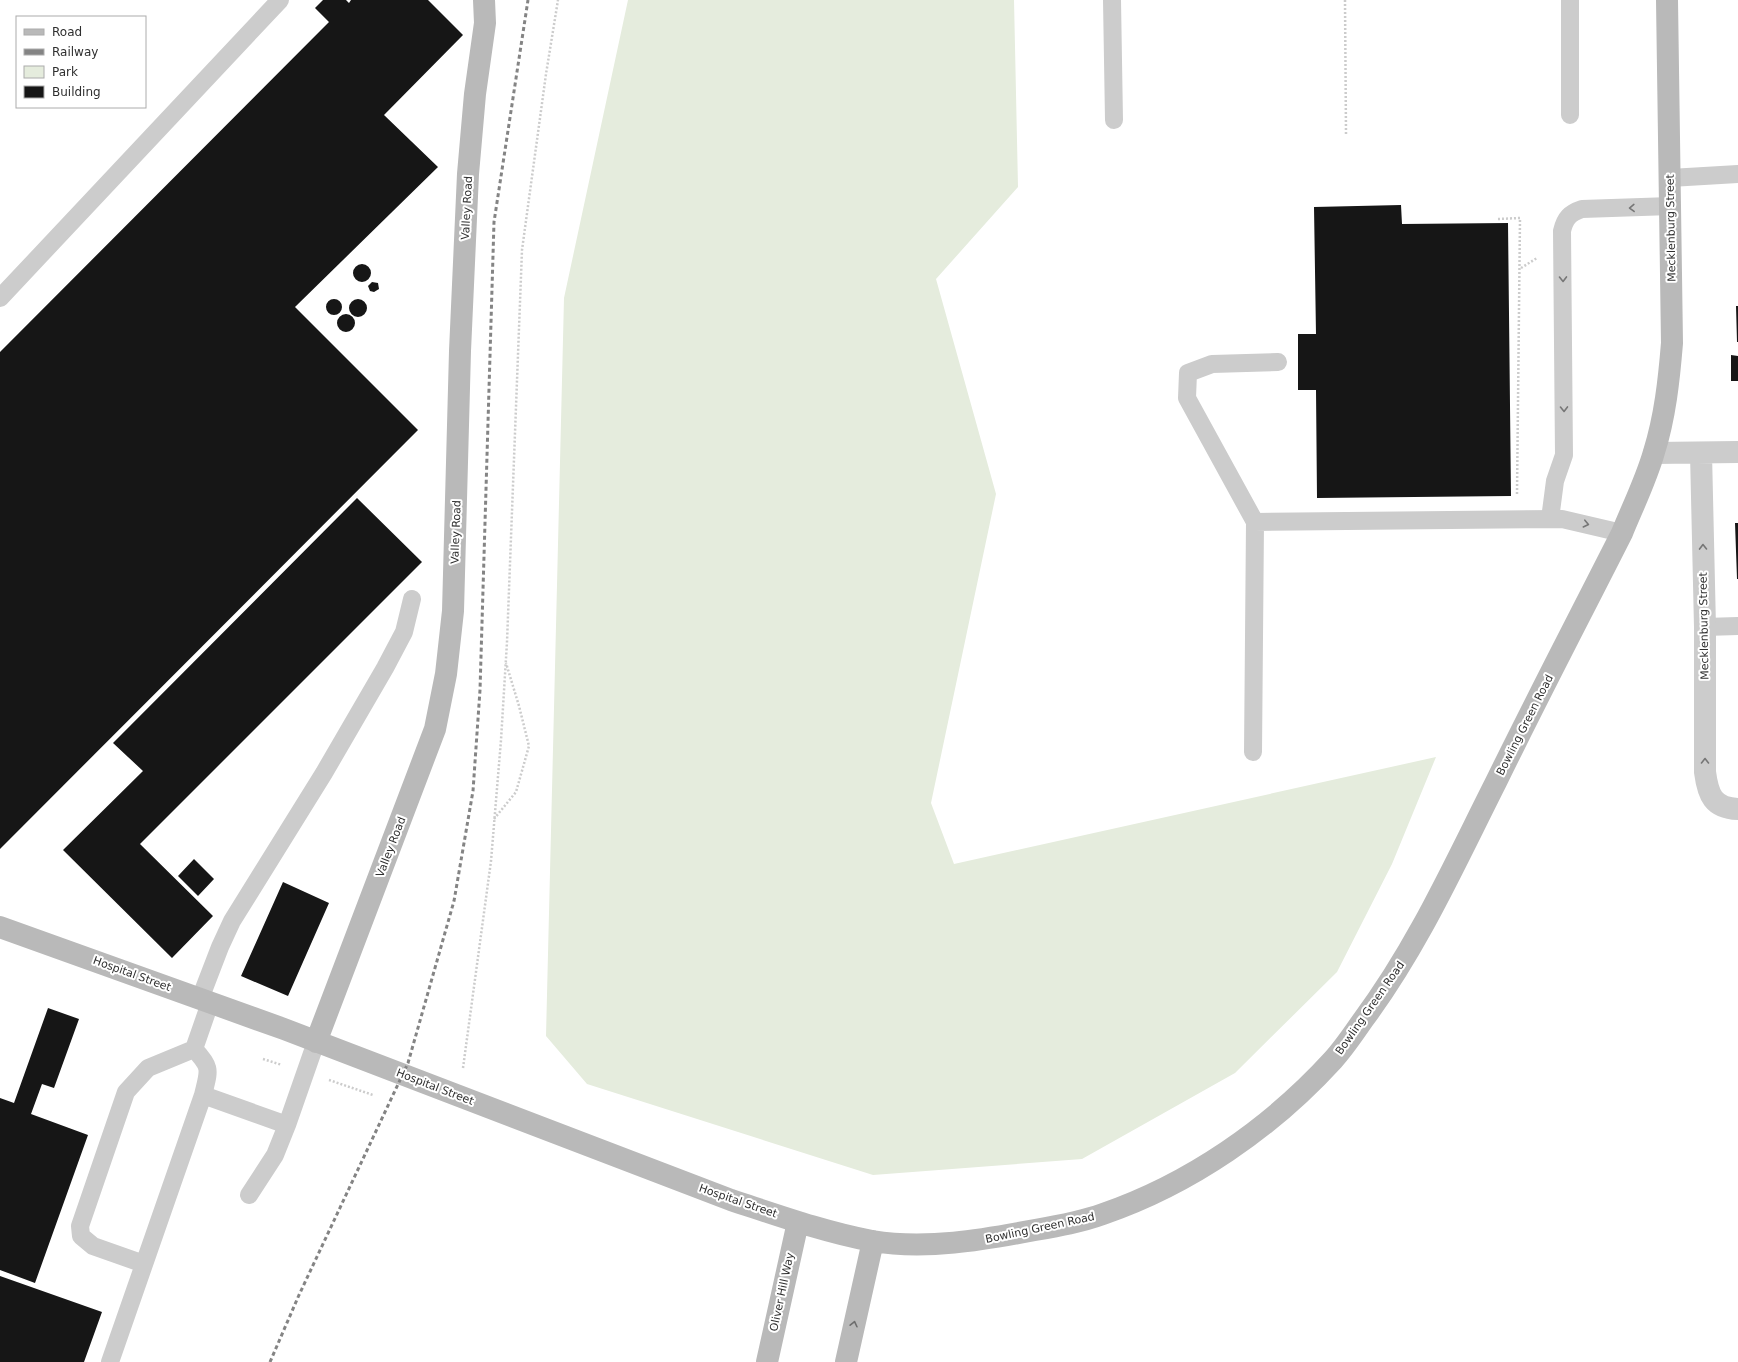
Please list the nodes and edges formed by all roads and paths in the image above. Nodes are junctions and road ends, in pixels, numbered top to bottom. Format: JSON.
{"nodes":[{"id":1,"x":280,"y":0,"type":"edge"},
{"id":2,"x":484,"y":0,"type":"edge"},
{"id":3,"x":558,"y":0,"type":"edge"},
{"id":4,"x":1112,"y":0,"type":"edge"},
{"id":5,"x":1345,"y":0,"type":"edge"},
{"id":6,"x":1570,"y":0,"type":"edge"},
{"id":7,"x":1667,"y":0,"type":"edge"},
{"id":8,"x":1570,"y":115,"type":"dead end"},
{"id":9,"x":1114,"y":120,"type":"dead end"},
{"id":10,"x":1346,"y":134,"type":"dead end"},
{"id":11,"x":1738,"y":174,"type":"edge"},
{"id":12,"x":1670,"y":178,"type":"junction"},
{"id":13,"x":1671,"y":206,"type":"junction"},
{"id":14,"x":1498,"y":219,"type":"dead end"},
{"id":15,"x":1541,"y":256,"type":"dead end"},
{"id":16,"x":1520,"y":268,"type":"junction"},
{"id":17,"x":0,"y":298,"type":"edge"},
{"id":18,"x":1278,"y":362,"type":"dead end"},
{"id":19,"x":1738,"y":452,"type":"edge"},
{"id":20,"x":1654,"y":453,"type":"junction"},
{"id":21,"x":1701,"y":453,"type":"junction"},
{"id":22,"x":1517,"y":499,"type":"dead end"},
{"id":23,"x":1550,"y":519,"type":"junction"},
{"id":24,"x":1255,"y":522,"type":"junction"},
{"id":25,"x":1622,"y":533,"type":"junction"},
{"id":26,"x":412,"y":599,"type":"dead end"},
{"id":27,"x":1738,"y":626,"type":"edge"},
{"id":28,"x":1705,"y":627,"type":"junction"},
{"id":29,"x":506,"y":660,"type":"junction"},
{"id":30,"x":1254,"y":752,"type":"dead end"},
{"id":31,"x":1738,"y":808,"type":"edge"},
{"id":32,"x":494,"y":819,"type":"junction"},
{"id":33,"x":0,"y":926,"type":"edge"},
{"id":34,"x":205,"y":1001,"type":"junction"},
{"id":35,"x":316,"y":1042,"type":"junction"},
{"id":36,"x":194,"y":1049,"type":"junction"},
{"id":37,"x":203,"y":1095,"type":"junction"},
{"id":38,"x":459,"y":1096,"type":"junction"},
{"id":39,"x":287,"y":1124,"type":"junction"},
{"id":40,"x":249,"y":1195,"type":"dead end"},
{"id":41,"x":798,"y":1222,"type":"junction"},
{"id":42,"x":873,"y":1241,"type":"junction"},
{"id":43,"x":144,"y":1264,"type":"junction"},
{"id":44,"x":110,"y":1362,"type":"edge"},
{"id":45,"x":767,"y":1362,"type":"edge"},
{"id":46,"x":846,"y":1362,"type":"edge"}],
"edges":[{"from":1,"to":17,"type":"lane"},
{"from":2,"to":35,"type":"street","name":"Valley Road"},
{"from":3,"to":29,"type":"path"},
{"from":4,"to":9,"type":"lane"},
{"from":5,"to":10,"type":"path"},
{"from":6,"to":8,"type":"lane"},
{"from":7,"to":12,"type":"street","name":"Mecklenburg Street"},
{"from":11,"to":12,"type":"lane"},
{"from":12,"to":13,"type":"street","name":"Mecklenburg Street"},
{"from":13,"to":20,"type":"street","name":"Mecklenburg Street"},
{"from":13,"to":23,"type":"lane","one_way":true},
{"from":14,"to":16,"type":"path"},
{"from":15,"to":16,"type":"path"},
{"from":16,"to":22,"type":"path"},
{"from":18,"to":24,"type":"lane"},
{"from":19,"to":21,"type":"street"},
{"from":20,"to":21,"type":"street"},
{"from":20,"to":25,"type":"street","name":"Bowling Green Road"},
{"from":28,"to":21,"type":"street","name":"Mecklenburg Street","one_way":true},
{"from":23,"to":24,"type":"lane"},
{"from":23,"to":25,"type":"lane","one_way":true},
{"from":24,"to":30,"type":"lane"},
{"from":25,"to":42,"type":"street","name":"Bowling Green Road"},
{"from":26,"to":34,"type":"lane"},
{"from":27,"to":28,"type":"lane"},
{"from":31,"to":28,"type":"street","name":"Mecklenburg Street","one_way":true},
{"from":29,"to":32,"type":"path"},
{"from":29,"to":32,"type":"path"},
{"from":32,"to":38,"type":"path"},
{"from":33,"to":34,"type":"street","name":"Hospital Street"},
{"from":34,"to":35,"type":"street","name":"Hospital Street"},
{"from":34,"to":36,"type":"lane"},
{"from":35,"to":38,"type":"street","name":"Hospital Street"},
{"from":35,"to":39,"type":"lane"},
{"from":36,"to":37,"type":"lane"},
{"from":36,"to":43,"type":"lane"},
{"from":37,"to":39,"type":"lane"},
{"from":37,"to":43,"type":"lane"},
{"from":38,"to":41,"type":"street","name":"Hospital Street"},
{"from":39,"to":40,"type":"lane"},
{"from":41,"to":42,"type":"street","name":"Hospital Street"},
{"from":41,"to":45,"type":"street","name":"Oliver Hill Way"},
{"from":46,"to":42,"type":"street","one_way":true},
{"from":43,"to":44,"type":"lane"}]}
